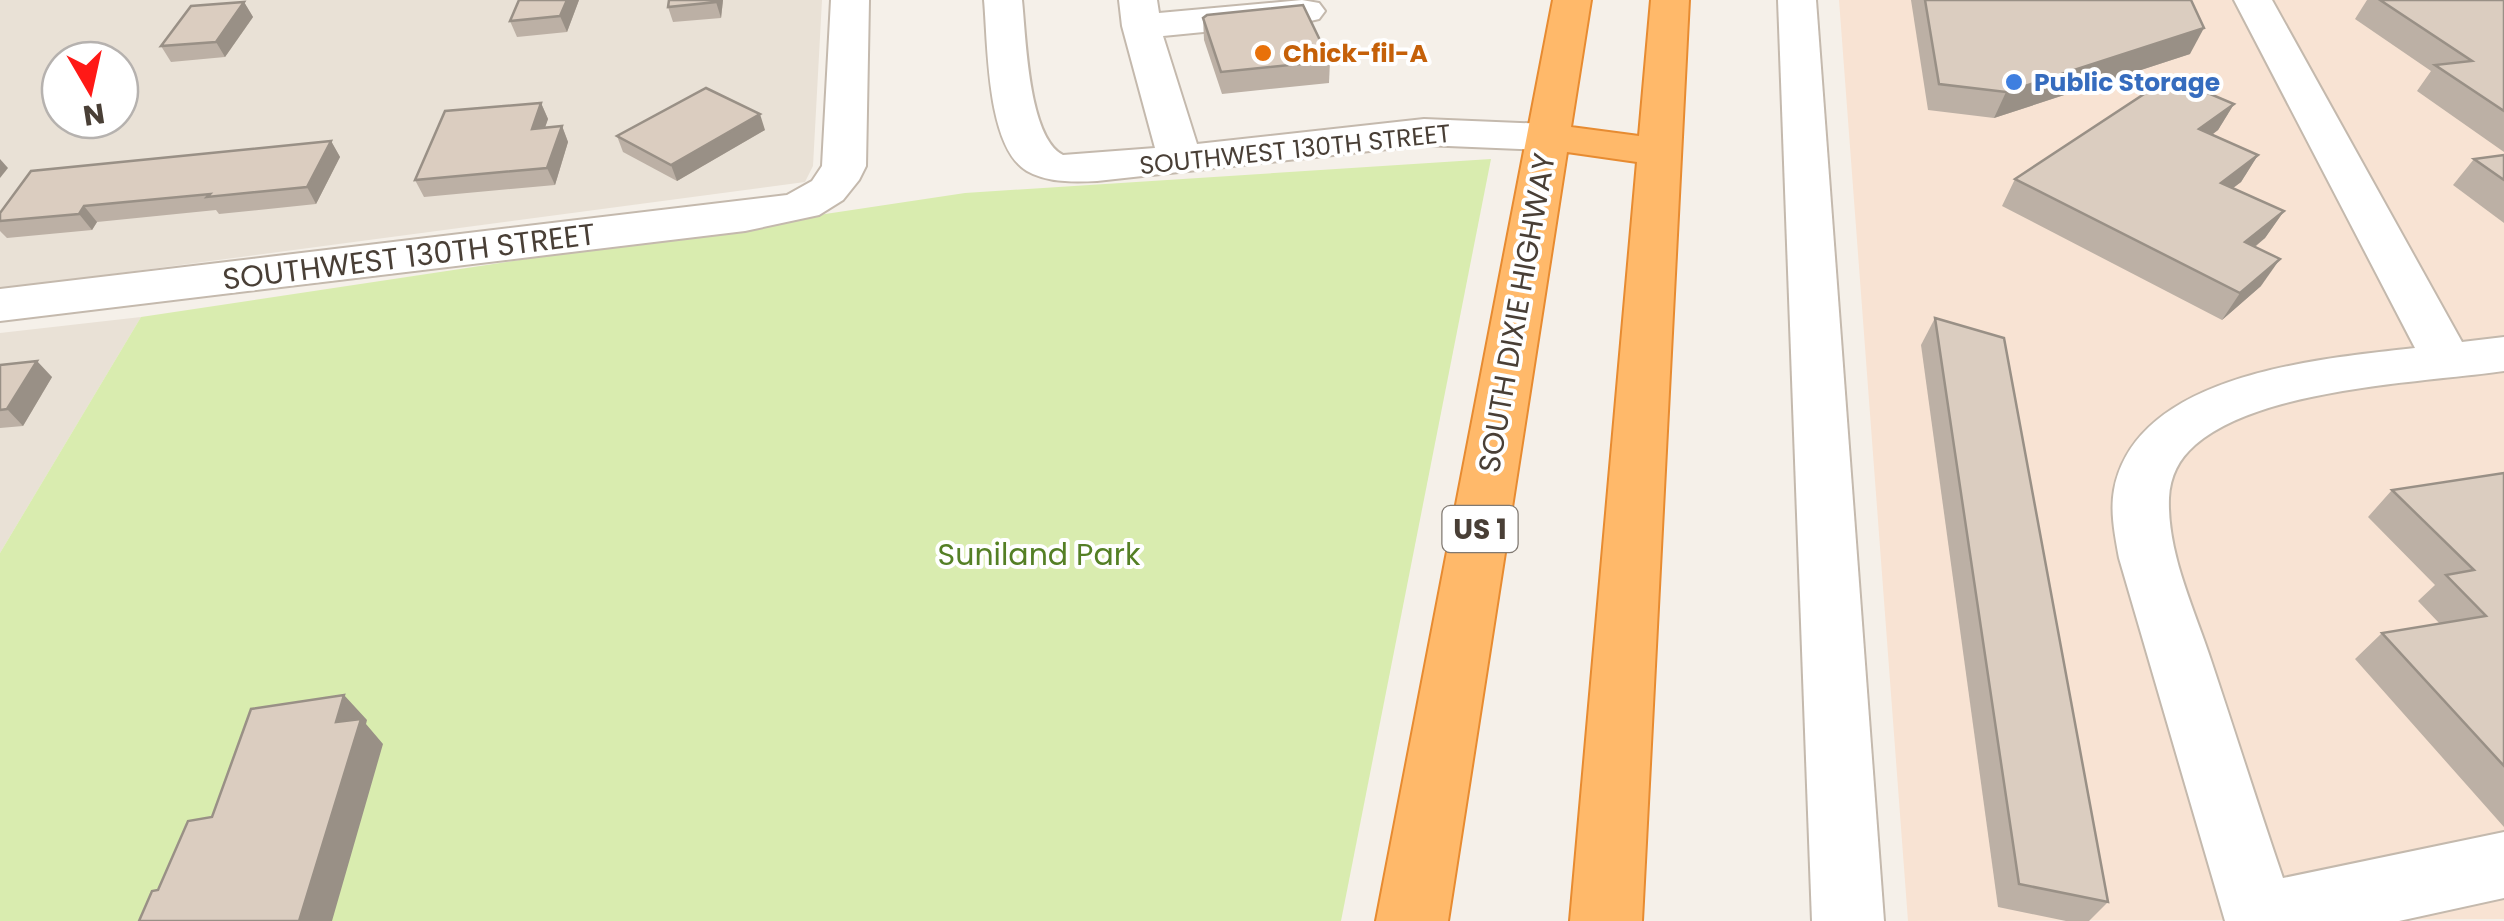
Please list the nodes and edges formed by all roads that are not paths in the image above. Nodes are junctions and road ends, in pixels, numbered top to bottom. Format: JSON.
{"nodes":[{"id":1,"x":850,"y":0,"type":"edge"},
{"id":2,"x":1003,"y":0,"type":"edge"},
{"id":3,"x":1572,"y":0,"type":"edge"},
{"id":4,"x":1670,"y":0,"type":"edge"},
{"id":5,"x":1797,"y":0,"type":"edge"},
{"id":6,"x":2254,"y":0,"type":"edge"},
{"id":7,"x":1306,"y":10,"type":"edge"},
{"id":8,"x":1139,"y":13,"type":"edge"},
{"id":9,"x":1547,"y":137,"type":"junction"},
{"id":10,"x":1662,"y":152,"type":"junction"},
{"id":11,"x":1180,"y":159,"type":"junction"},
{"id":12,"x":0,"y":305,"type":"edge"},
{"id":13,"x":2488,"y":358,"type":"edge"},
{"id":14,"x":2504,"y":865,"type":"edge"},
{"id":15,"x":2261,"y":919,"type":"edge"},
{"id":16,"x":1412,"y":921,"type":"edge"},
{"id":17,"x":1606,"y":921,"type":"edge"},
{"id":18,"x":1848,"y":921,"type":"edge"}],
"edges":[{"from":1,"to":12,"type":"street","name":"SOUTHWEST 130TH STREET"},
{"from":2,"to":11,"type":"street","name":"SOUTHWEST 130TH STREET"},
{"from":3,"to":9,"type":"highway","name":"SOUTH DIXIE HIGHWAY","number":"US 1"},
{"from":4,"to":10,"type":"highway"},
{"from":5,"to":18,"type":"street"},
{"from":6,"to":13,"type":"street"},
{"from":7,"to":8,"type":"street"},
{"from":8,"to":11,"type":"street"},
{"from":9,"to":10,"type":"highway"},
{"from":9,"to":11,"type":"street","name":"SOUTHWEST 130TH STREET"},
{"from":9,"to":16,"type":"highway","name":"SOUTH DIXIE HIGHWAY","number":"US 1"},
{"from":10,"to":17,"type":"highway"},
{"from":13,"to":15,"type":"street"},
{"from":14,"to":15,"type":"street"}]}
